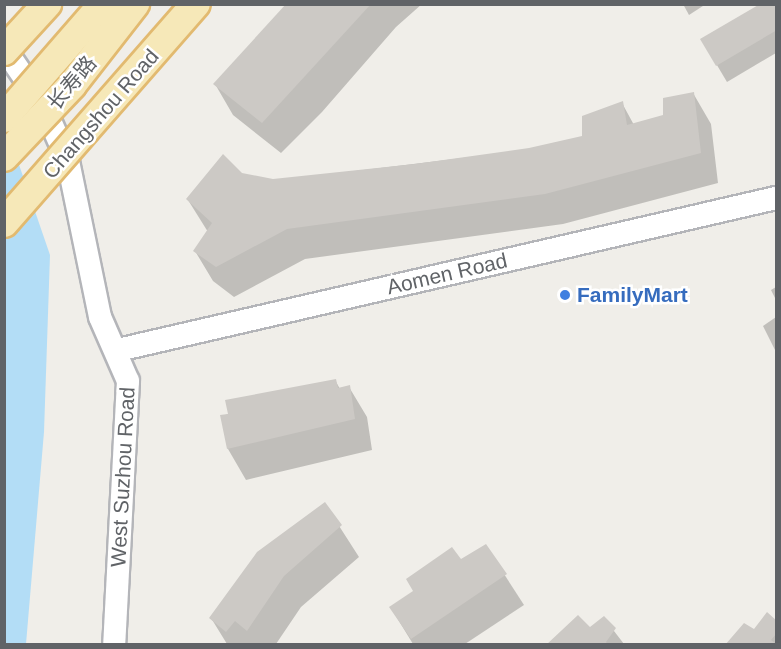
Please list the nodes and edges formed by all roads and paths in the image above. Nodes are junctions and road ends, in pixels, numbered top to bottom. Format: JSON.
{"nodes":[{"id":1,"x":47,"y":4,"type":"edge"},
{"id":2,"x":103,"y":4,"type":"edge"},
{"id":3,"x":135,"y":4,"type":"edge"},
{"id":4,"x":196,"y":4,"type":"edge"},
{"id":5,"x":4,"y":50,"type":"edge"},
{"id":6,"x":4,"y":118,"type":"edge"},
{"id":7,"x":4,"y":157,"type":"edge"},
{"id":8,"x":777,"y":198,"type":"edge"},
{"id":9,"x":4,"y":223,"type":"edge"},
{"id":10,"x":118,"y":350,"type":"junction"},
{"id":11,"x":114,"y":645,"type":"edge"}],
"edges":[{"from":1,"to":5,"type":"main road","bridge":true},
{"from":2,"to":6,"type":"main road","name":"长寿路","bridge":true},
{"from":3,"to":7,"type":"main road","name":"长寿路","bridge":true},
{"from":4,"to":9,"type":"main road","name":"Changshou Road","bridge":true},
{"from":5,"to":10,"type":"street","name":"West Suzhou Road"},
{"from":8,"to":10,"type":"street","name":"Aomen Road"},
{"from":10,"to":11,"type":"street","name":"West Suzhou Road"}]}
